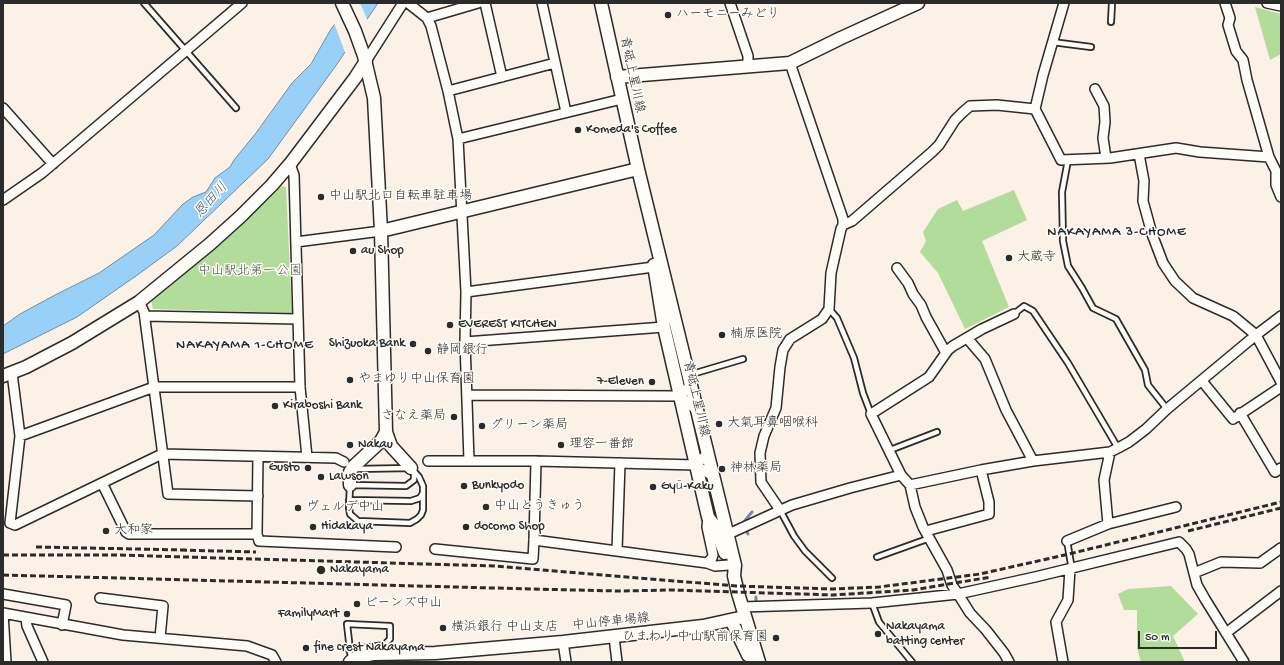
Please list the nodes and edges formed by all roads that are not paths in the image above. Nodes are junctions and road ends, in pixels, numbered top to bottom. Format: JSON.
{"nodes":[{"id":1,"x":144,"y":3,"type":"edge"},
{"id":2,"x":242,"y":3,"type":"edge"},
{"id":3,"x":342,"y":3,"type":"edge"},
{"id":4,"x":403,"y":3,"type":"edge"},
{"id":5,"x":408,"y":3,"type":"edge"},
{"id":6,"x":478,"y":3,"type":"edge"},
{"id":7,"x":485,"y":3,"type":"edge"},
{"id":8,"x":542,"y":3,"type":"edge"},
{"id":9,"x":601,"y":3,"type":"edge"},
{"id":10,"x":730,"y":3,"type":"edge"},
{"id":11,"x":918,"y":3,"type":"edge"},
{"id":12,"x":1064,"y":3,"type":"edge"},
{"id":13,"x":1112,"y":3,"type":"edge"},
{"id":14,"x":1225,"y":3,"type":"edge"},
{"id":15,"x":1267,"y":3,"type":"edge"},
{"id":16,"x":1281,"y":6,"type":"edge"},
{"id":17,"x":427,"y":18,"type":"junction"},
{"id":18,"x":1111,"y":22,"type":"dead end"},
{"id":19,"x":1052,"y":42,"type":"junction"},
{"id":20,"x":1091,"y":47,"type":"dead end"},
{"id":21,"x":186,"y":51,"type":"junction"},
{"id":22,"x":365,"y":58,"type":"junction"},
{"id":23,"x":555,"y":63,"type":"junction"},
{"id":24,"x":790,"y":63,"type":"junction"},
{"id":25,"x":748,"y":67,"type":"junction"},
{"id":26,"x":502,"y":77,"type":"junction"},
{"id":27,"x":617,"y":77,"type":"junction"},
{"id":28,"x":1095,"y":89,"type":"dead end"},
{"id":29,"x":448,"y":91,"type":"junction"},
{"id":30,"x":622,"y":99,"type":"junction"},
{"id":31,"x":3,"y":108,"type":"edge"},
{"id":32,"x":236,"y":108,"type":"dead end"},
{"id":33,"x":1035,"y":109,"type":"junction"},
{"id":34,"x":566,"y":112,"type":"junction"},
{"id":35,"x":458,"y":139,"type":"junction"},
{"id":36,"x":1138,"y":154,"type":"junction"},
{"id":37,"x":1268,"y":157,"type":"junction"},
{"id":38,"x":1106,"y":158,"type":"junction"},
{"id":39,"x":1068,"y":160,"type":"junction"},
{"id":40,"x":53,"y":164,"type":"junction"},
{"id":41,"x":290,"y":164,"type":"junction"},
{"id":42,"x":638,"y":169,"type":"junction"},
{"id":43,"x":1279,"y":171,"type":"edge"},
{"id":44,"x":1281,"y":197,"type":"edge"},
{"id":45,"x":3,"y":200,"type":"edge"},
{"id":46,"x":462,"y":212,"type":"junction"},
{"id":47,"x":843,"y":225,"type":"junction"},
{"id":48,"x":381,"y":231,"type":"junction"},
{"id":49,"x":296,"y":242,"type":"junction"},
{"id":50,"x":658,"y":267,"type":"junction"},
{"id":51,"x":897,"y":268,"type":"dead end"},
{"id":52,"x":466,"y":292,"type":"junction"},
{"id":53,"x":139,"y":302,"type":"junction"},
{"id":54,"x":829,"y":309,"type":"junction"},
{"id":55,"x":673,"y":310,"type":"junction"},
{"id":56,"x":1014,"y":314,"type":"joint"},
{"id":57,"x":145,"y":316,"type":"junction"},
{"id":58,"x":1281,"y":316,"type":"edge"},
{"id":59,"x":298,"y":319,"type":"junction"},
{"id":60,"x":664,"y":327,"type":"junction"},
{"id":61,"x":679,"y":335,"type":"junction"},
{"id":62,"x":1256,"y":335,"type":"junction"},
{"id":63,"x":967,"y":338,"type":"junction"},
{"id":64,"x":465,"y":342,"type":"junction"},
{"id":65,"x":946,"y":353,"type":"junction"},
{"id":66,"x":743,"y":360,"type":"dead end"},
{"id":67,"x":7,"y":374,"type":"edge"},
{"id":68,"x":676,"y":378,"type":"junction"},
{"id":69,"x":690,"y":380,"type":"junction"},
{"id":70,"x":1202,"y":381,"type":"junction"},
{"id":71,"x":1281,"y":382,"type":"edge"},
{"id":72,"x":154,"y":387,"type":"junction"},
{"id":73,"x":300,"y":387,"type":"junction"},
{"id":74,"x":1281,"y":387,"type":"edge"},
{"id":75,"x":467,"y":395,"type":"junction"},
{"id":76,"x":680,"y":396,"type":"junction"},
{"id":77,"x":1167,"y":409,"type":"junction"},
{"id":78,"x":698,"y":411,"type":"junction"},
{"id":79,"x":1240,"y":413,"type":"junction"},
{"id":80,"x":870,"y":414,"type":"junction"},
{"id":81,"x":386,"y":432,"type":"junction"},
{"id":82,"x":937,"y":432,"type":"dead end"},
{"id":83,"x":20,"y":436,"type":"junction"},
{"id":84,"x":890,"y":450,"type":"junction"},
{"id":85,"x":1114,"y":450,"type":"junction"},
{"id":86,"x":708,"y":452,"type":"junction"},
{"id":87,"x":162,"y":454,"type":"junction"},
{"id":88,"x":258,"y":456,"type":"junction"},
{"id":89,"x":307,"y":457,"type":"junction"},
{"id":90,"x":428,"y":461,"type":"dead end"},
{"id":91,"x":465,"y":461,"type":"junction"},
{"id":92,"x":536,"y":461,"type":"junction"},
{"id":93,"x":1033,"y":461,"type":"junction"},
{"id":94,"x":620,"y":463,"type":"junction"},
{"id":95,"x":348,"y":465,"type":"junction"},
{"id":96,"x":696,"y":465,"type":"junction"},
{"id":97,"x":411,"y":468,"type":"junction"},
{"id":98,"x":1281,"y":468,"type":"edge"},
{"id":99,"x":982,"y":470,"type":"junction"},
{"id":100,"x":901,"y":475,"type":"junction"},
{"id":101,"x":714,"y":478,"type":"junction"},
{"id":102,"x":102,"y":483,"type":"junction"},
{"id":103,"x":350,"y":485,"type":"junction"},
{"id":104,"x":910,"y":485,"type":"junction"},
{"id":105,"x":423,"y":493,"type":"junction"},
{"id":106,"x":258,"y":496,"type":"junction"},
{"id":107,"x":349,"y":500,"type":"junction"},
{"id":108,"x":1176,"y":507,"type":"dead end"},
{"id":109,"x":780,"y":510,"type":"junction"},
{"id":110,"x":708,"y":517,"type":"junction"},
{"id":111,"x":1108,"y":524,"type":"junction"},
{"id":112,"x":257,"y":534,"type":"junction"},
{"id":113,"x":928,"y":535,"type":"junction"},
{"id":114,"x":724,"y":537,"type":"junction"},
{"id":115,"x":534,"y":540,"type":"junction"},
{"id":116,"x":1067,"y":541,"type":"joint"},
{"id":117,"x":396,"y":547,"type":"dead end"},
{"id":118,"x":1281,"y":548,"type":"edge"},
{"id":119,"x":435,"y":549,"type":"dead end"},
{"id":120,"x":617,"y":551,"type":"junction"},
{"id":121,"x":877,"y":557,"type":"dead end"},
{"id":122,"x":707,"y":564,"type":"junction"},
{"id":123,"x":1070,"y":569,"type":"junction"},
{"id":124,"x":732,"y":570,"type":"junction"},
{"id":125,"x":1194,"y":573,"type":"junction"},
{"id":126,"x":832,"y":578,"type":"dead end"},
{"id":127,"x":1281,"y":591,"type":"edge"},
{"id":128,"x":3,"y":594,"type":"edge"},
{"id":129,"x":958,"y":594,"type":"junction"},
{"id":130,"x":100,"y":598,"type":"dead end"},
{"id":131,"x":872,"y":603,"type":"junction"},
{"id":132,"x":743,"y":612,"type":"junction"},
{"id":133,"x":3,"y":613,"type":"edge"},
{"id":134,"x":26,"y":618,"type":"junction"},
{"id":135,"x":731,"y":620,"type":"junction"},
{"id":136,"x":62,"y":625,"type":"junction"},
{"id":137,"x":1226,"y":633,"type":"junction"},
{"id":138,"x":614,"y":637,"type":"junction"},
{"id":139,"x":160,"y":638,"type":"junction"},
{"id":140,"x":563,"y":642,"type":"junction"},
{"id":141,"x":385,"y":654,"type":"edge"},
{"id":142,"x":350,"y":658,"type":"edge"},
{"id":143,"x":433,"y":658,"type":"edge"},
{"id":144,"x":6,"y":662,"type":"edge"},
{"id":145,"x":43,"y":662,"type":"edge"},
{"id":146,"x":276,"y":662,"type":"edge"},
{"id":147,"x":566,"y":662,"type":"edge"},
{"id":148,"x":616,"y":662,"type":"edge"},
{"id":149,"x":758,"y":662,"type":"edge"},
{"id":150,"x":912,"y":662,"type":"edge"},
{"id":151,"x":1009,"y":662,"type":"edge"},
{"id":152,"x":1063,"y":662,"type":"edge"},
{"id":153,"x":1244,"y":662,"type":"edge"}],
"edges":[{"from":1,"to":21,"type":"lane"},
{"from":2,"to":21,"type":"street"},
{"from":3,"to":22,"type":"street"},
{"from":4,"to":22,"type":"street"},
{"from":5,"to":17,"type":"street"},
{"from":6,"to":17,"type":"street"},
{"from":7,"to":26,"type":"street"},
{"from":8,"to":23,"type":"street"},
{"from":9,"to":27,"type":"street","name":"青砥上星川線"},
{"from":10,"to":25,"type":"street"},
{"from":11,"to":24,"type":"street"},
{"from":12,"to":19,"type":"street"},
{"from":13,"to":18,"type":"lane"},
{"from":14,"to":37,"type":"street"},
{"from":15,"to":16,"type":"street"},
{"from":17,"to":29,"type":"street"},
{"from":19,"to":20,"type":"lane"},
{"from":19,"to":33,"type":"street"},
{"from":21,"to":32,"type":"lane"},
{"from":21,"to":40,"type":"street"},
{"from":22,"to":41,"type":"street"},
{"from":22,"to":48,"type":"street"},
{"from":23,"to":26,"type":"street"},
{"from":23,"to":34,"type":"street"},
{"from":24,"to":25,"type":"street"},
{"from":24,"to":47,"type":"street"},
{"from":25,"to":27,"type":"street"},
{"from":26,"to":29,"type":"street"},
{"from":27,"to":30,"type":"street","name":"青砥上星川線"},
{"from":28,"to":38,"type":"street"},
{"from":29,"to":35,"type":"street"},
{"from":30,"to":34,"type":"street"},
{"from":30,"to":42,"type":"street","name":"青砥上星川線"},
{"from":31,"to":40,"type":"street"},
{"from":33,"to":39,"type":"street"},
{"from":33,"to":47,"type":"street"},
{"from":34,"to":35,"type":"street"},
{"from":35,"to":46,"type":"street"},
{"from":36,"to":37,"type":"street"},
{"from":36,"to":38,"type":"street"},
{"from":36,"to":62,"type":"street"},
{"from":37,"to":43,"type":"street"},
{"from":38,"to":39,"type":"street"},
{"from":39,"to":77,"type":"lane"},
{"from":40,"to":45,"type":"street"},
{"from":41,"to":49,"type":"street"},
{"from":41,"to":53,"type":"street"},
{"from":42,"to":46,"type":"street"},
{"from":42,"to":50,"type":"street","name":"青砥上星川線"},
{"from":43,"to":44,"type":"street"},
{"from":46,"to":48,"type":"street"},
{"from":46,"to":52,"type":"street"},
{"from":47,"to":54,"type":"street"},
{"from":48,"to":49,"type":"street"},
{"from":48,"to":81,"type":"street"},
{"from":49,"to":59,"type":"street"},
{"from":50,"to":52,"type":"street"},
{"from":50,"to":55,"type":"street","name":"青砥上星川線"},
{"from":50,"to":60,"type":"street","name":"青砥上星川線"},
{"from":51,"to":65,"type":"street"},
{"from":52,"to":64,"type":"street"},
{"from":53,"to":57,"type":"street"},
{"from":53,"to":67,"type":"street"},
{"from":54,"to":80,"type":"lane"},
{"from":54,"to":109,"type":"street"},
{"from":55,"to":60,"type":"street"},
{"from":55,"to":61,"type":"street","name":"青砥上星川線"},
{"from":56,"to":63,"type":"street"},
{"from":56,"to":85,"type":"lane"},
{"from":57,"to":59,"type":"street"},
{"from":57,"to":72,"type":"street"},
{"from":58,"to":62,"type":"street"},
{"from":59,"to":73,"type":"street"},
{"from":60,"to":61,"type":"street"},
{"from":60,"to":64,"type":"street"},
{"from":60,"to":68,"type":"street","name":"青砥上星川線"},
{"from":61,"to":69,"type":"street","name":"青砥上星川線"},
{"from":62,"to":70,"type":"street"},
{"from":62,"to":71,"type":"street"},
{"from":63,"to":65,"type":"street"},
{"from":63,"to":93,"type":"street"},
{"from":64,"to":75,"type":"street"},
{"from":65,"to":80,"type":"street"},
{"from":66,"to":69,"type":"lane"},
{"from":67,"to":83,"type":"street"},
{"from":68,"to":69,"type":"lane"},
{"from":68,"to":76,"type":"street","name":"青砥上星川線"},
{"from":69,"to":76,"type":"street"},
{"from":69,"to":78,"type":"street","name":"青砥上星川線"},
{"from":70,"to":77,"type":"street"},
{"from":70,"to":79,"type":"street"},
{"from":72,"to":73,"type":"street"},
{"from":72,"to":83,"type":"street"},
{"from":72,"to":87,"type":"street"},
{"from":73,"to":89,"type":"street"},
{"from":74,"to":79,"type":"street"},
{"from":75,"to":76,"type":"street"},
{"from":75,"to":91,"type":"street"},
{"from":76,"to":78,"type":"street"},
{"from":76,"to":96,"type":"street","name":"青砥上星川線"},
{"from":77,"to":85,"type":"street"},
{"from":78,"to":86,"type":"street","name":"青砥上星川線"},
{"from":79,"to":98,"type":"street"},
{"from":80,"to":84,"type":"street"},
{"from":81,"to":95,"type":"street"},
{"from":81,"to":97,"type":"street"},
{"from":82,"to":84,"type":"lane"},
{"from":83,"to":102,"type":"street"},
{"from":84,"to":100,"type":"street"},
{"from":85,"to":93,"type":"street"},
{"from":85,"to":111,"type":"street"},
{"from":86,"to":96,"type":"street"},
{"from":86,"to":101,"type":"street","name":"青砥上星川線"},
{"from":87,"to":88,"type":"street"},
{"from":87,"to":102,"type":"street"},
{"from":87,"to":106,"type":"street"},
{"from":88,"to":89,"type":"street"},
{"from":88,"to":106,"type":"street"},
{"from":89,"to":95,"type":"street"},
{"from":90,"to":91,"type":"street"},
{"from":91,"to":92,"type":"street"},
{"from":92,"to":94,"type":"street"},
{"from":92,"to":115,"type":"street"},
{"from":93,"to":99,"type":"street"},
{"from":94,"to":96,"type":"street"},
{"from":94,"to":120,"type":"street"},
{"from":95,"to":97,"type":"lane"},
{"from":95,"to":103,"type":"street"},
{"from":96,"to":101,"type":"street"},
{"from":96,"to":110,"type":"street","name":"青砥上星川線"},
{"from":97,"to":103,"type":"lane"},
{"from":97,"to":105,"type":"lane"},
{"from":99,"to":104,"type":"street"},
{"from":99,"to":113,"type":"street"},
{"from":100,"to":104,"type":"street"},
{"from":100,"to":109,"type":"street"},
{"from":101,"to":114,"type":"street","name":"青砥上星川線"},
{"from":102,"to":112,"type":"street"},
{"from":103,"to":107,"type":"lane"},
{"from":104,"to":113,"type":"street"},
{"from":105,"to":107,"type":"lane"},
{"from":105,"to":107,"type":"lane"},
{"from":106,"to":112,"type":"street"},
{"from":108,"to":111,"type":"street"},
{"from":109,"to":114,"type":"street"},
{"from":109,"to":126,"type":"lane"},
{"from":110,"to":114,"type":"street","name":"青砥上星川線"},
{"from":110,"to":122,"type":"street"},
{"from":111,"to":116,"type":"street"},
{"from":112,"to":117,"type":"street"},
{"from":113,"to":121,"type":"lane"},
{"from":113,"to":129,"type":"street"},
{"from":114,"to":124,"type":"street","name":"青砥上星川線"},
{"from":115,"to":119,"type":"street"},
{"from":115,"to":120,"type":"street"},
{"from":116,"to":123,"type":"lane"},
{"from":118,"to":125,"type":"street"},
{"from":120,"to":122,"type":"street"},
{"from":122,"to":124,"type":"street"},
{"from":123,"to":125,"type":"street"},
{"from":123,"to":129,"type":"street"},
{"from":123,"to":152,"type":"street"},
{"from":124,"to":132,"type":"street","name":"青砥上星川線"},
{"from":125,"to":137,"type":"street"},
{"from":127,"to":137,"type":"street"},
{"from":128,"to":136,"type":"street"},
{"from":129,"to":131,"type":"street"},
{"from":129,"to":151,"type":"street"},
{"from":130,"to":139,"type":"street"},
{"from":131,"to":132,"type":"street"},
{"from":131,"to":150,"type":"lane"},
{"from":132,"to":135,"type":"street","name":"中山停車場線"},
{"from":132,"to":149,"type":"street","name":"青砥上星川線"},
{"from":133,"to":134,"type":"street"},
{"from":133,"to":144,"type":"street"},
{"from":134,"to":136,"type":"street"},
{"from":134,"to":145,"type":"street"},
{"from":135,"to":138,"type":"street","name":"中山停車場線"},
{"from":135,"to":149,"type":"street"},
{"from":136,"to":139,"type":"street"},
{"from":137,"to":153,"type":"street"},
{"from":138,"to":140,"type":"street","name":"中山停車場線"},
{"from":138,"to":148,"type":"street"},
{"from":139,"to":146,"type":"street"},
{"from":140,"to":143,"type":"street","name":"中山停車場線"},
{"from":140,"to":147,"type":"street"},
{"from":141,"to":142,"type":"street","name":"中山停車場線"},
{"from":141,"to":142,"type":"lane"},
{"from":141,"to":143,"type":"street","name":"中山停車場線"}]}
